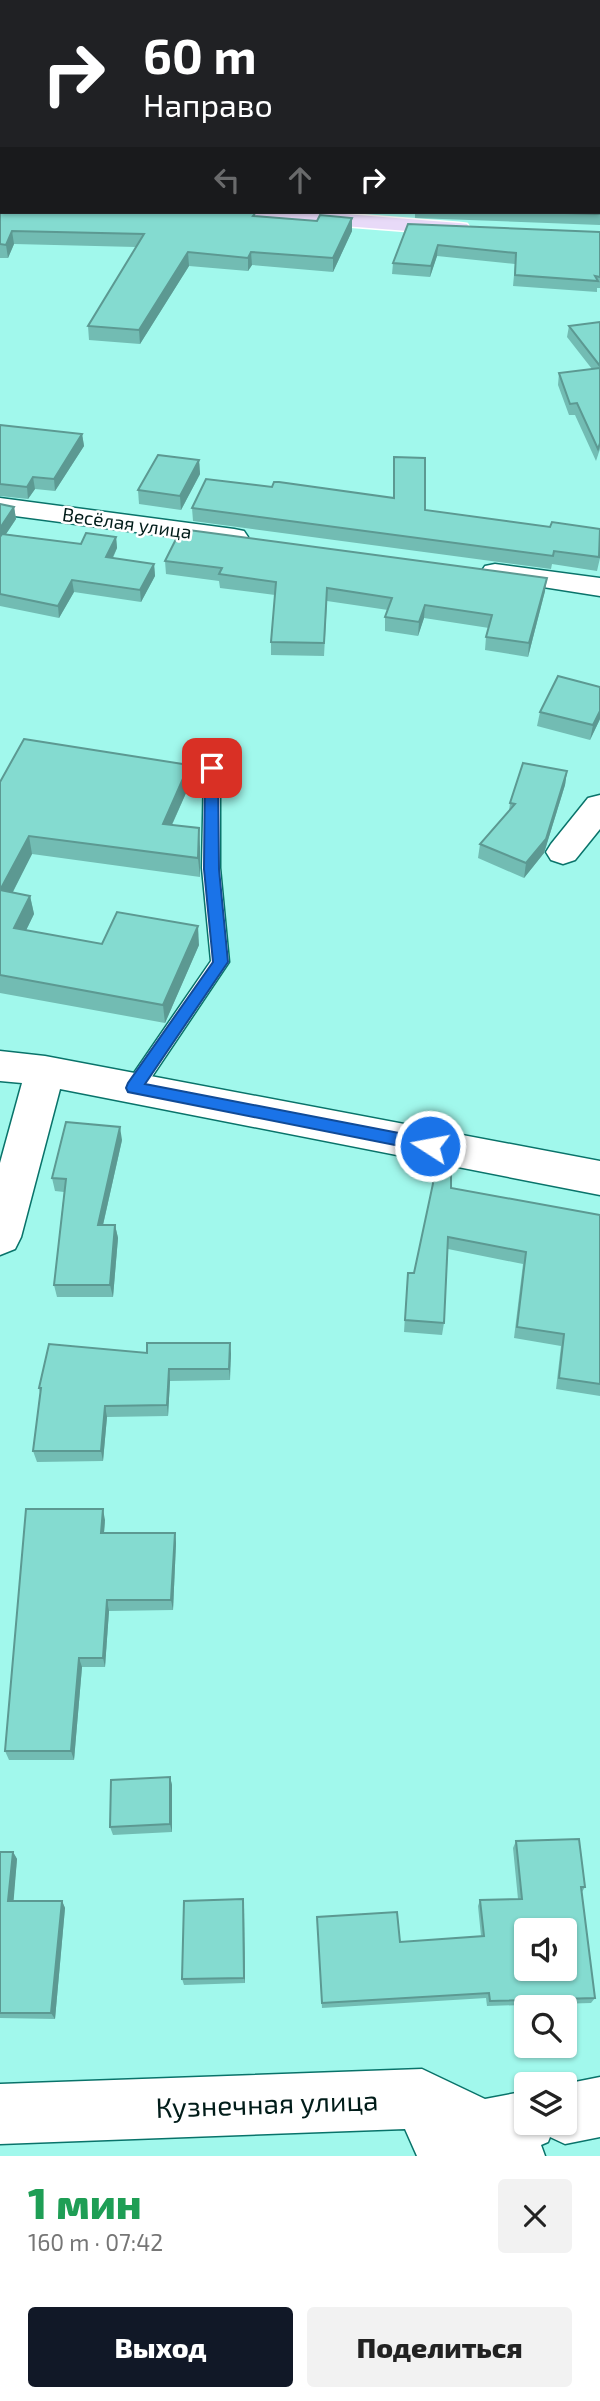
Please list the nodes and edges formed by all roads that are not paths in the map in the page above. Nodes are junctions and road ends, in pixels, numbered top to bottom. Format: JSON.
{"nodes":[{"id":1,"x":263,"y":214,"type":"edge"},
{"id":2,"x":474,"y":230,"type":"edge"},
{"id":3,"x":0,"y":506,"type":"edge"},
{"id":4,"x":257,"y":540,"type":"edge"},
{"id":5,"x":475,"y":570,"type":"edge"},
{"id":6,"x":600,"y":587,"type":"edge"},
{"id":7,"x":212,"y":768,"type":"dead end"},
{"id":8,"x":600,"y":806,"type":"edge"},
{"id":9,"x":563,"y":852,"type":"dead end"},
{"id":10,"x":0,"y":1066,"type":"edge"},
{"id":11,"x":45,"y":1071,"type":"junction"},
{"id":12,"x":134,"y":1088,"type":"junction"},
{"id":13,"x":600,"y":1178,"type":"edge"},
{"id":14,"x":0,"y":1237,"type":"edge"},
{"id":15,"x":600,"y":2107,"type":"edge"},
{"id":16,"x":577,"y":2112,"type":"edge"},
{"id":17,"x":0,"y":2113,"type":"edge"},
{"id":18,"x":493,"y":2140,"type":"edge"}],
"edges":[{"from":1,"to":2,"type":"main road"},
{"from":3,"to":4,"type":"street","name":"Весёлая улица"},
{"from":5,"to":6,"type":"street"},
{"from":7,"to":12,"type":"lane"},
{"from":8,"to":9,"type":"street"},
{"from":10,"to":11,"type":"street"},
{"from":11,"to":12,"type":"street"},
{"from":11,"to":14,"type":"street"},
{"from":12,"to":13,"type":"street"},
{"from":15,"to":16,"type":"street"},
{"from":17,"to":18,"type":"street","name":"Кузнечная улица"}]}
